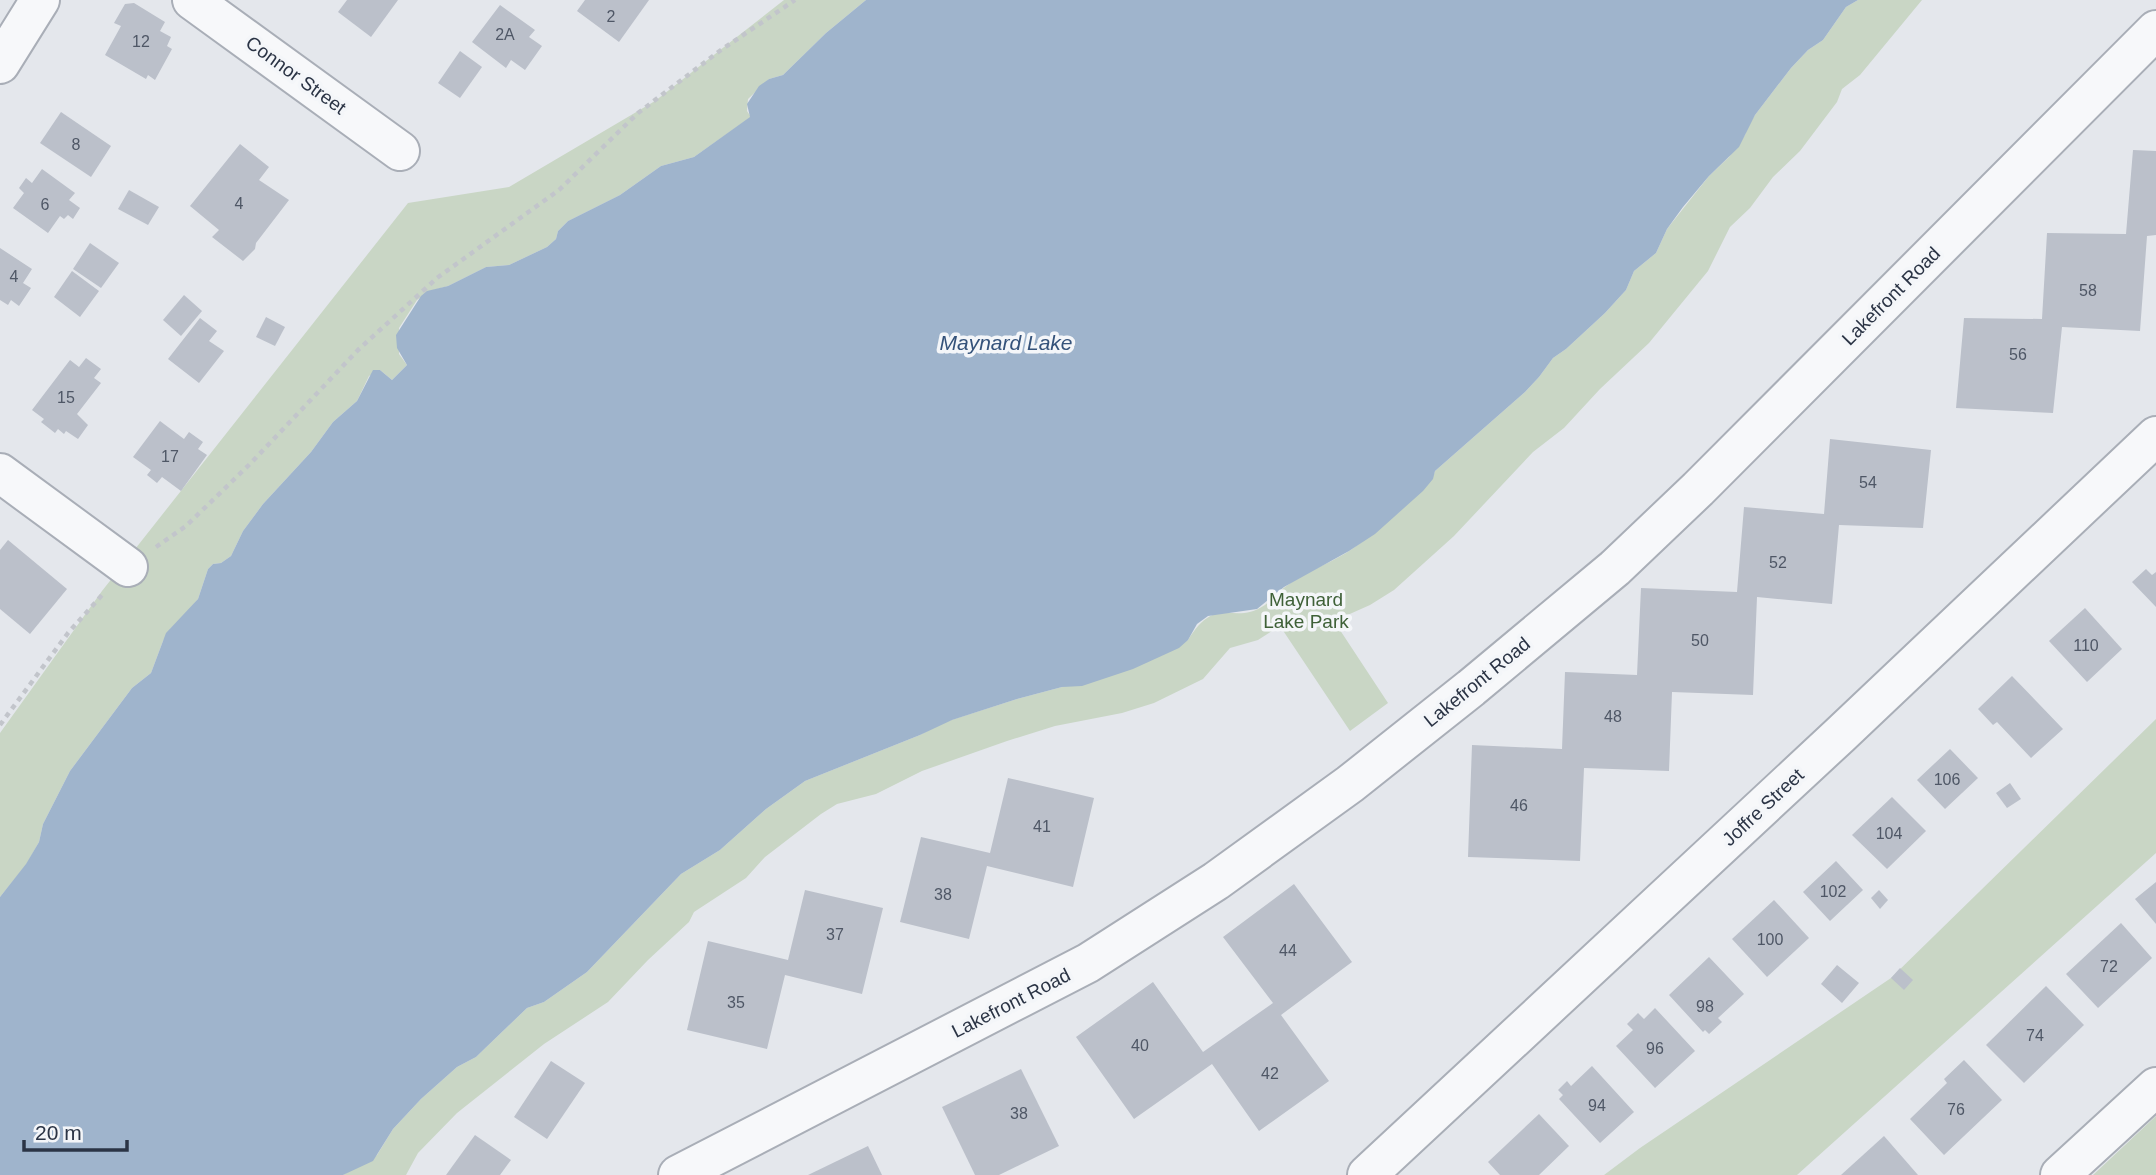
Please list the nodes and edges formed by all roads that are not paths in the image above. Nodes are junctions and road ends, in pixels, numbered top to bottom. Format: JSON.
{"nodes":[{"id":1,"x":40,"y":0,"type":"edge"},
{"id":2,"x":192,"y":0,"type":"edge"},
{"id":3,"x":2156,"y":30,"type":"edge"},
{"id":4,"x":0,"y":64,"type":"edge"},
{"id":5,"x":400,"y":151,"type":"dead end"},
{"id":6,"x":2156,"y":436,"type":"edge"},
{"id":7,"x":0,"y":473,"type":"edge"},
{"id":8,"x":128,"y":567,"type":"road end"},
{"id":9,"x":2156,"y":1087,"type":"edge"},
{"id":10,"x":678,"y":1175,"type":"edge"},
{"id":11,"x":1367,"y":1175,"type":"edge"},
{"id":12,"x":2060,"y":1175,"type":"edge"}],
"edges":[{"from":1,"to":4,"type":"street"},
{"from":2,"to":5,"type":"street","name":"Connor Street"},
{"from":3,"to":10,"type":"street","name":"Lakefront Road"},
{"from":6,"to":11,"type":"street","name":"Joffre Street"},
{"from":7,"to":8,"type":"street"},
{"from":9,"to":12,"type":"street"}]}
